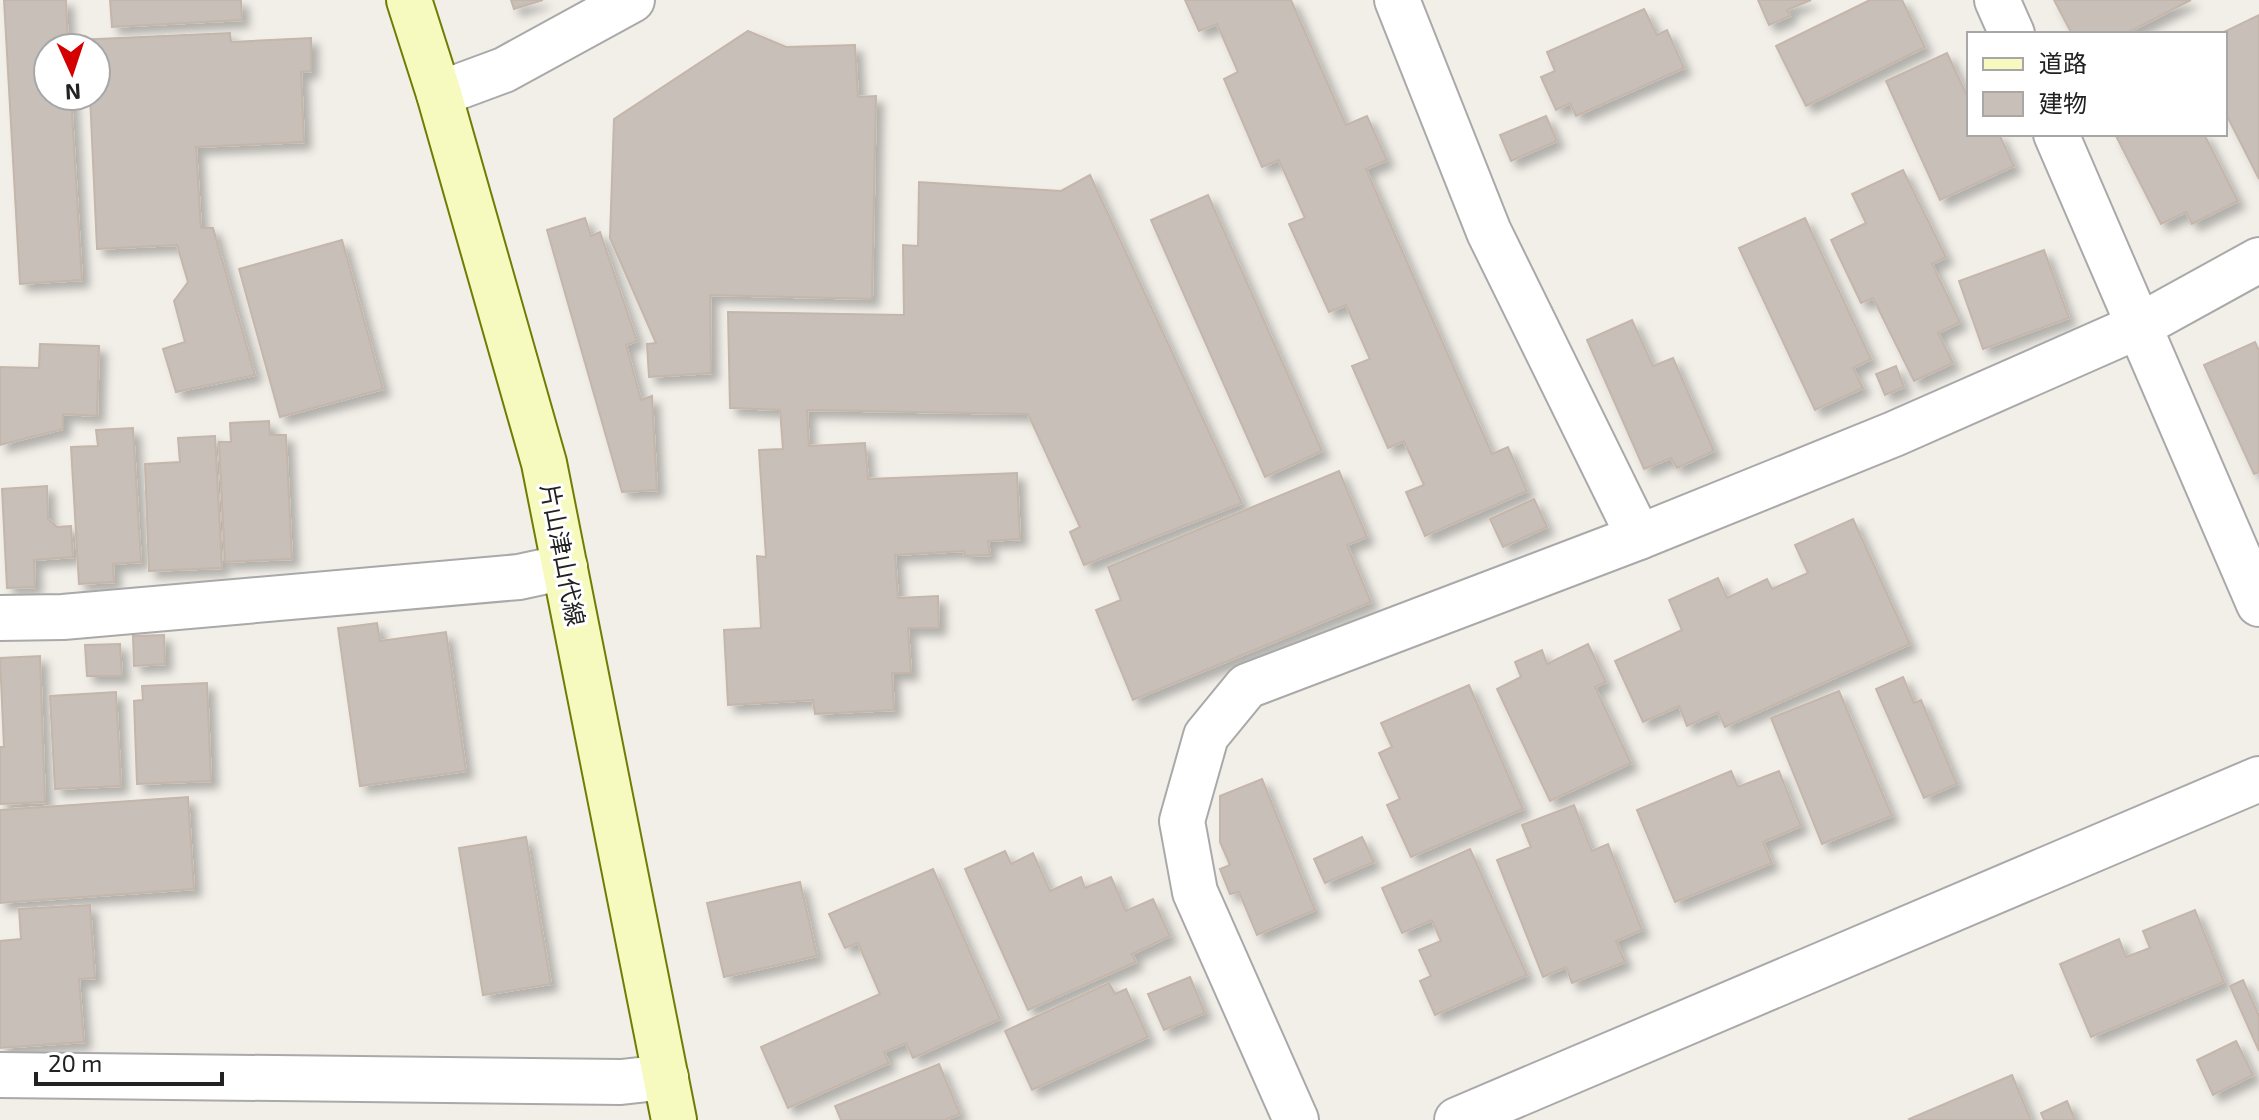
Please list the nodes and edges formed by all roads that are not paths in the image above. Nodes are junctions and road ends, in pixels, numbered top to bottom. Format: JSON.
{"nodes":[{"id":1,"x":409,"y":0,"type":"edge"},
{"id":2,"x":632,"y":0,"type":"edge"},
{"id":3,"x":1397,"y":0,"type":"edge"},
{"id":4,"x":1997,"y":0,"type":"edge"},
{"id":5,"x":2011,"y":32,"type":"edge"},
{"id":6,"x":439,"y":94,"type":"junction"},
{"id":7,"x":2057,"y":136,"type":"edge"},
{"id":8,"x":2259,"y":260,"type":"edge"},
{"id":9,"x":2141,"y":325,"type":"junction"},
{"id":10,"x":1639,"y":537,"type":"junction"},
{"id":11,"x":565,"y":567,"type":"junction"},
{"id":12,"x":2259,"y":604,"type":"edge"},
{"id":13,"x":0,"y":618,"type":"edge"},
{"id":14,"x":2259,"y":779,"type":"edge"},
{"id":15,"x":0,"y":1075,"type":"edge"},
{"id":16,"x":666,"y":1077,"type":"junction"},
{"id":17,"x":674,"y":1120,"type":"edge"},
{"id":18,"x":1296,"y":1120,"type":"edge"},
{"id":19,"x":1457,"y":1120,"type":"edge"}],
"edges":[{"from":1,"to":6,"type":"main road","name":"片山津山代線"},
{"from":2,"to":6,"type":"street"},
{"from":3,"to":10,"type":"street"},
{"from":4,"to":5,"type":"street"},
{"from":6,"to":11,"type":"main road","name":"片山津山代線"},
{"from":7,"to":9,"type":"street"},
{"from":8,"to":9,"type":"street"},
{"from":9,"to":10,"type":"street"},
{"from":9,"to":12,"type":"street"},
{"from":10,"to":18,"type":"street"},
{"from":11,"to":13,"type":"street"},
{"from":11,"to":16,"type":"main road","name":"片山津山代線"},
{"from":14,"to":19,"type":"street"},
{"from":15,"to":16,"type":"street"},
{"from":16,"to":17,"type":"main road","name":"片山津山代線"}]}
